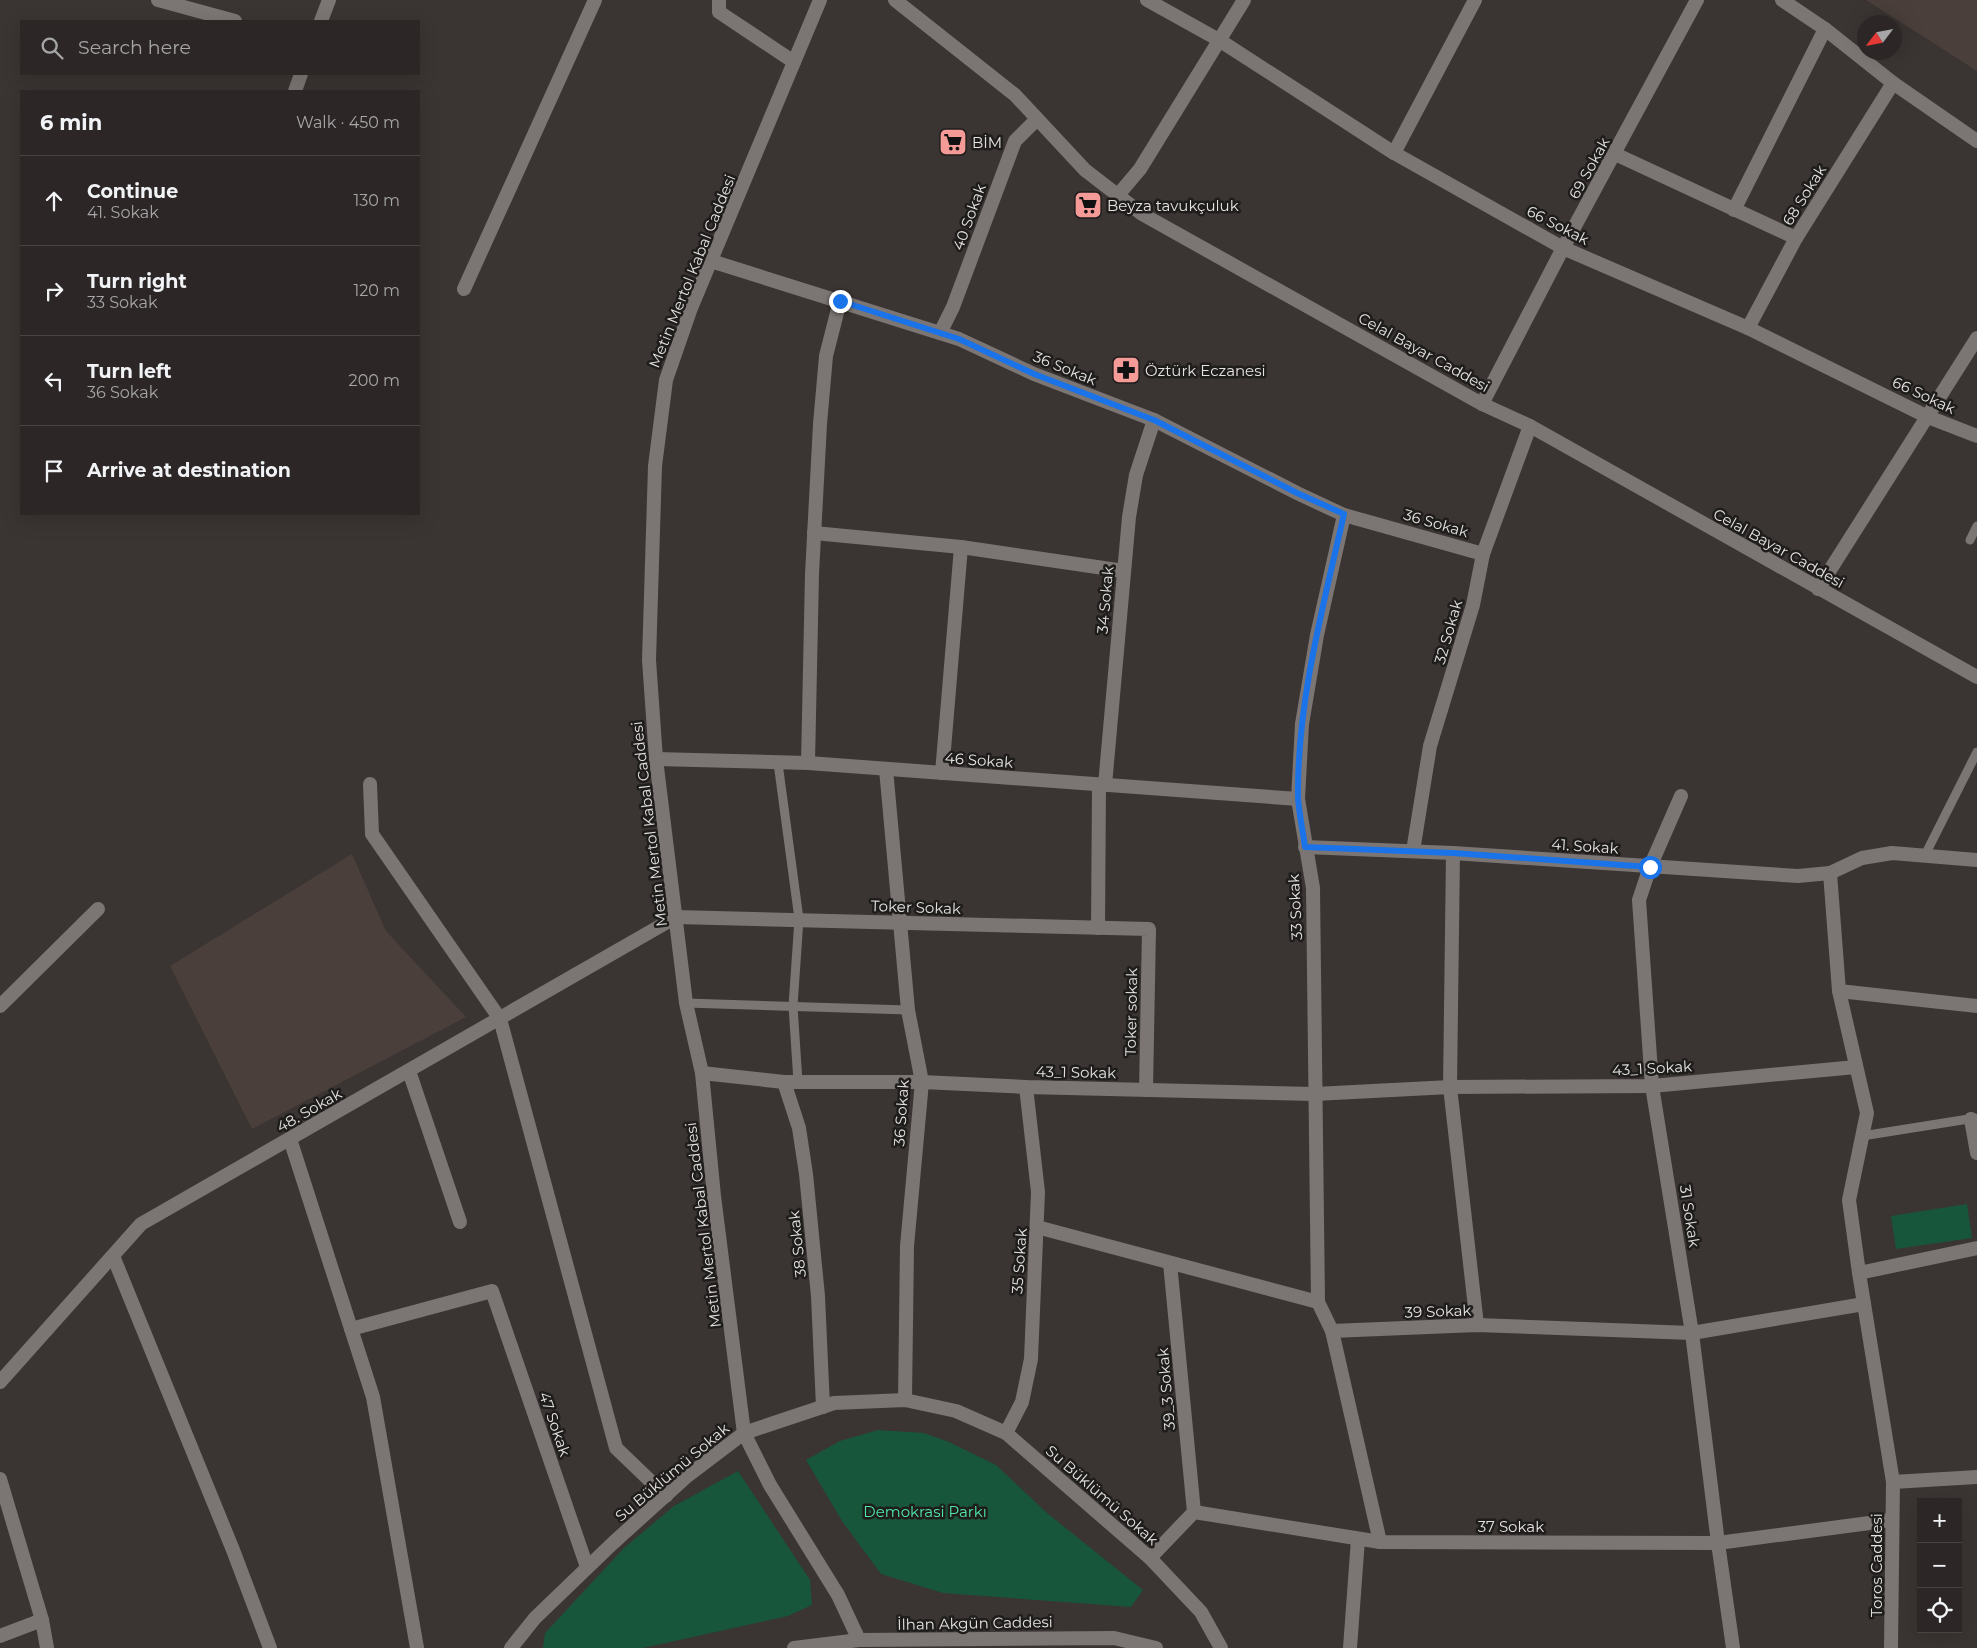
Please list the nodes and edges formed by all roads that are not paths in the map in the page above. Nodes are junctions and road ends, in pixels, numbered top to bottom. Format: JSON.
{"nodes":[{"id":1,"x":158,"y":0,"type":"edge"},
{"id":2,"x":329,"y":0,"type":"edge"},
{"id":3,"x":595,"y":0,"type":"edge"},
{"id":4,"x":719,"y":0,"type":"edge"},
{"id":5,"x":820,"y":0,"type":"edge"},
{"id":6,"x":895,"y":0,"type":"edge"},
{"id":7,"x":1147,"y":0,"type":"edge"},
{"id":8,"x":1244,"y":0,"type":"edge"},
{"id":9,"x":1475,"y":0,"type":"edge"},
{"id":10,"x":1697,"y":0,"type":"edge"},
{"id":11,"x":1782,"y":0,"type":"edge"},
{"id":12,"x":231,"y":20,"type":"edge"},
{"id":13,"x":321,"y":20,"type":"edge"},
{"id":14,"x":1825,"y":29,"type":"junction"},
{"id":15,"x":1219,"y":40,"type":"junction"},
{"id":16,"x":794,"y":62,"type":"junction"},
{"id":17,"x":301,"y":75,"type":"edge"},
{"id":18,"x":1893,"y":83,"type":"junction"},
{"id":19,"x":294,"y":90,"type":"edge"},
{"id":20,"x":1037,"y":119,"type":"junction"},
{"id":21,"x":1977,"y":142,"type":"edge"},
{"id":22,"x":1394,"y":154,"type":"junction"},
{"id":23,"x":1615,"y":154,"type":"junction"},
{"id":24,"x":1118,"y":195,"type":"junction"},
{"id":25,"x":1734,"y":210,"type":"junction"},
{"id":26,"x":1796,"y":238,"type":"junction"},
{"id":27,"x":1563,"y":248,"type":"junction"},
{"id":28,"x":711,"y":261,"type":"junction"},
{"id":29,"x":464,"y":289,"type":"dead end"},
{"id":30,"x":840,"y":301,"type":"junction"},
{"id":31,"x":1748,"y":328,"type":"junction"},
{"id":32,"x":940,"y":333,"type":"junction"},
{"id":33,"x":1977,"y":338,"type":"edge"},
{"id":34,"x":1482,"y":404,"type":"junction"},
{"id":35,"x":1928,"y":417,"type":"junction"},
{"id":36,"x":1154,"y":420,"type":"junction"},
{"id":37,"x":1530,"y":426,"type":"junction"},
{"id":38,"x":1977,"y":436,"type":"edge"},
{"id":39,"x":1344,"y":514,"type":"junction"},
{"id":40,"x":1977,"y":526,"type":"edge"},
{"id":41,"x":814,"y":533,"type":"junction"},
{"id":42,"x":1970,"y":540,"type":"dead end"},
{"id":43,"x":961,"y":547,"type":"junction"},
{"id":44,"x":1483,"y":554,"type":"junction"},
{"id":45,"x":1124,"y":571,"type":"junction"},
{"id":46,"x":1818,"y":589,"type":"junction"},
{"id":47,"x":1977,"y":677,"type":"edge"},
{"id":48,"x":1977,"y":752,"type":"edge"},
{"id":49,"x":656,"y":759,"type":"junction"},
{"id":50,"x":778,"y":763,"type":"junction"},
{"id":51,"x":808,"y":763,"type":"junction"},
{"id":52,"x":886,"y":769,"type":"junction"},
{"id":53,"x":942,"y":774,"type":"junction"},
{"id":54,"x":370,"y":784,"type":"dead end"},
{"id":55,"x":1102,"y":785,"type":"junction"},
{"id":56,"x":1681,"y":796,"type":"dead end"},
{"id":57,"x":1298,"y":799,"type":"junction"},
{"id":58,"x":1305,"y":847,"type":"junction"},
{"id":59,"x":1413,"y":851,"type":"junction"},
{"id":60,"x":1453,"y":853,"type":"junction"},
{"id":61,"x":1925,"y":855,"type":"junction"},
{"id":62,"x":1977,"y":860,"type":"edge"},
{"id":63,"x":1650,"y":867,"type":"junction"},
{"id":64,"x":1830,"y":873,"type":"junction"},
{"id":65,"x":98,"y":909,"type":"dead end"},
{"id":66,"x":676,"y":917,"type":"junction"},
{"id":67,"x":799,"y":919,"type":"junction"},
{"id":68,"x":900,"y":923,"type":"junction"},
{"id":69,"x":1098,"y":928,"type":"junction"},
{"id":70,"x":1149,"y":935,"type":"joint"},
{"id":71,"x":1839,"y":990,"type":"junction"},
{"id":72,"x":686,"y":1003,"type":"junction"},
{"id":73,"x":0,"y":1006,"type":"edge"},
{"id":74,"x":793,"y":1006,"type":"junction"},
{"id":75,"x":1977,"y":1006,"type":"edge"},
{"id":76,"x":908,"y":1010,"type":"junction"},
{"id":77,"x":500,"y":1019,"type":"junction"},
{"id":78,"x":1856,"y":1067,"type":"junction"},
{"id":79,"x":409,"y":1070,"type":"junction"},
{"id":80,"x":702,"y":1073,"type":"junction"},
{"id":81,"x":791,"y":1082,"type":"junction"},
{"id":82,"x":922,"y":1082,"type":"junction"},
{"id":83,"x":1652,"y":1086,"type":"junction"},
{"id":84,"x":1026,"y":1087,"type":"junction"},
{"id":85,"x":1450,"y":1087,"type":"junction"},
{"id":86,"x":1146,"y":1090,"type":"junction"},
{"id":87,"x":1315,"y":1094,"type":"junction"},
{"id":88,"x":1974,"y":1118,"type":"edge"},
{"id":89,"x":1862,"y":1136,"type":"junction"},
{"id":90,"x":290,"y":1139,"type":"junction"},
{"id":91,"x":1977,"y":1153,"type":"edge"},
{"id":92,"x":460,"y":1222,"type":"dead end"},
{"id":93,"x":1038,"y":1228,"type":"junction"},
{"id":94,"x":1977,"y":1248,"type":"edge"},
{"id":95,"x":113,"y":1256,"type":"junction"},
{"id":96,"x":1170,"y":1263,"type":"junction"},
{"id":97,"x":1859,"y":1273,"type":"junction"},
{"id":98,"x":1318,"y":1302,"type":"junction"},
{"id":99,"x":1864,"y":1304,"type":"junction"},
{"id":100,"x":1477,"y":1325,"type":"junction"},
{"id":101,"x":351,"y":1329,"type":"junction"},
{"id":102,"x":1332,"y":1331,"type":"junction"},
{"id":103,"x":1692,"y":1333,"type":"junction"},
{"id":104,"x":0,"y":1382,"type":"edge"},
{"id":105,"x":905,"y":1400,"type":"junction"},
{"id":106,"x":823,"y":1407,"type":"junction"},
{"id":107,"x":744,"y":1433,"type":"junction"},
{"id":108,"x":1006,"y":1434,"type":"junction"},
{"id":109,"x":1977,"y":1478,"type":"edge"},
{"id":110,"x":0,"y":1479,"type":"edge"},
{"id":111,"x":1893,"y":1482,"type":"junction"},
{"id":112,"x":666,"y":1496,"type":"junction"},
{"id":113,"x":1194,"y":1512,"type":"junction"},
{"id":114,"x":1892,"y":1520,"type":"junction"},
{"id":115,"x":1358,"y":1539,"type":"junction"},
{"id":116,"x":1380,"y":1542,"type":"junction"},
{"id":117,"x":1718,"y":1543,"type":"junction"},
{"id":118,"x":1150,"y":1558,"type":"junction"},
{"id":119,"x":587,"y":1567,"type":"junction"},
{"id":120,"x":42,"y":1620,"type":"junction"},
{"id":121,"x":0,"y":1636,"type":"edge"},
{"id":122,"x":859,"y":1640,"type":"junction"},
{"id":123,"x":47,"y":1648,"type":"edge"},
{"id":124,"x":270,"y":1648,"type":"edge"},
{"id":125,"x":416,"y":1648,"type":"edge"},
{"id":126,"x":511,"y":1648,"type":"edge"},
{"id":127,"x":794,"y":1648,"type":"edge"},
{"id":128,"x":1156,"y":1648,"type":"edge"},
{"id":129,"x":1221,"y":1648,"type":"edge"},
{"id":130,"x":1350,"y":1648,"type":"edge"},
{"id":131,"x":1733,"y":1648,"type":"edge"},
{"id":132,"x":1892,"y":1648,"type":"edge"}],
"edges":[{"from":1,"to":12,"type":"street"},
{"from":2,"to":13,"type":"street"},
{"from":3,"to":29,"type":"street"},
{"from":4,"to":16,"type":"street"},
{"from":5,"to":16,"type":"street","name":"Metin Mertol Kabal Caddesi"},
{"from":6,"to":20,"type":"street","name":"Celal Bayar Caddesi"},
{"from":7,"to":15,"type":"street","name":"66 Sokak"},
{"from":8,"to":15,"type":"street"},
{"from":9,"to":22,"type":"street"},
{"from":10,"to":23,"type":"street","name":"69 Sokak"},
{"from":11,"to":14,"type":"street"},
{"from":14,"to":18,"type":"street"},
{"from":14,"to":25,"type":"street"},
{"from":15,"to":22,"type":"street","name":"66 Sokak"},
{"from":15,"to":24,"type":"street"},
{"from":16,"to":28,"type":"street","name":"Metin Mertol Kabal Caddesi"},
{"from":17,"to":19,"type":"street"},
{"from":18,"to":21,"type":"street"},
{"from":18,"to":26,"type":"street","name":"68 Sokak"},
{"from":20,"to":24,"type":"street","name":"Celal Bayar Caddesi"},
{"from":20,"to":32,"type":"street","name":"40 Sokak"},
{"from":22,"to":27,"type":"street","name":"66 Sokak"},
{"from":23,"to":25,"type":"street"},
{"from":23,"to":27,"type":"street","name":"69 Sokak"},
{"from":24,"to":34,"type":"street","name":"Celal Bayar Caddesi"},
{"from":25,"to":26,"type":"street"},
{"from":26,"to":31,"type":"street","name":"68 Sokak"},
{"from":27,"to":31,"type":"street","name":"66 Sokak"},
{"from":27,"to":34,"type":"street","name":"69 Sokak"},
{"from":28,"to":30,"type":"street","name":"36 Sokak"},
{"from":28,"to":49,"type":"street","name":"Metin Mertol Kabal Caddesi"},
{"from":30,"to":32,"type":"street","name":"36 Sokak"},
{"from":30,"to":41,"type":"street"},
{"from":31,"to":35,"type":"street","name":"66 Sokak"},
{"from":32,"to":36,"type":"street","name":"36 Sokak"},
{"from":33,"to":35,"type":"street"},
{"from":34,"to":37,"type":"street","name":"Celal Bayar Caddesi"},
{"from":35,"to":38,"type":"street","name":"66 Sokak"},
{"from":35,"to":46,"type":"street"},
{"from":36,"to":39,"type":"street","name":"36 Sokak"},
{"from":36,"to":45,"type":"street","name":"34 Sokak"},
{"from":37,"to":44,"type":"street","name":"32 Sokak"},
{"from":37,"to":46,"type":"street","name":"Celal Bayar Caddesi"},
{"from":39,"to":44,"type":"street","name":"36 Sokak"},
{"from":39,"to":57,"type":"street","name":"33 Sokak"},
{"from":40,"to":42,"type":"lane"},
{"from":41,"to":43,"type":"street"},
{"from":41,"to":51,"type":"street"},
{"from":43,"to":45,"type":"street"},
{"from":43,"to":53,"type":"street"},
{"from":44,"to":59,"type":"street","name":"32 Sokak"},
{"from":45,"to":55,"type":"street","name":"34 Sokak"},
{"from":46,"to":47,"type":"street","name":"Celal Bayar Caddesi"},
{"from":48,"to":61,"type":"lane"},
{"from":49,"to":50,"type":"street","name":"46 Sokak"},
{"from":49,"to":66,"type":"street","name":"Metin Mertol Kabal Caddesi"},
{"from":50,"to":51,"type":"street","name":"46 Sokak"},
{"from":50,"to":67,"type":"lane"},
{"from":51,"to":52,"type":"street","name":"46 Sokak"},
{"from":52,"to":53,"type":"street","name":"46 Sokak"},
{"from":52,"to":68,"type":"street","name":"36 Sokak"},
{"from":53,"to":55,"type":"street","name":"46 Sokak"},
{"from":54,"to":77,"type":"street"},
{"from":55,"to":57,"type":"street","name":"46 Sokak"},
{"from":55,"to":69,"type":"street","name":"34 Sokak"},
{"from":56,"to":63,"type":"street","name":"31 Sokak"},
{"from":57,"to":58,"type":"street","name":"33 Sokak"},
{"from":58,"to":59,"type":"street","name":"41. Sokak"},
{"from":58,"to":87,"type":"street","name":"33 Sokak"},
{"from":59,"to":60,"type":"street","name":"41. Sokak"},
{"from":60,"to":63,"type":"street","name":"41. Sokak"},
{"from":60,"to":85,"type":"street"},
{"from":61,"to":62,"type":"street","name":"41. Sokak"},
{"from":61,"to":64,"type":"street","name":"41. Sokak"},
{"from":63,"to":64,"type":"street","name":"41. Sokak"},
{"from":63,"to":83,"type":"street","name":"31 Sokak"},
{"from":64,"to":71,"type":"street","name":"Toros Caddesi"},
{"from":65,"to":73,"type":"street"},
{"from":66,"to":67,"type":"street","name":"Toker Sokak"},
{"from":66,"to":72,"type":"street","name":"Metin Mertol Kabal Caddesi"},
{"from":66,"to":77,"type":"street","name":"48. Sokak"},
{"from":67,"to":68,"type":"street","name":"Toker Sokak"},
{"from":67,"to":74,"type":"lane"},
{"from":68,"to":69,"type":"street","name":"Toker Sokak"},
{"from":68,"to":76,"type":"street","name":"36 Sokak"},
{"from":69,"to":70,"type":"street","name":"Toker Sokak"},
{"from":70,"to":86,"type":"street","name":"Toker sokak"},
{"from":71,"to":75,"type":"street"},
{"from":71,"to":78,"type":"street","name":"Toros Caddesi"},
{"from":72,"to":74,"type":"lane"},
{"from":72,"to":80,"type":"street","name":"Metin Mertol Kabal Caddesi"},
{"from":74,"to":76,"type":"lane"},
{"from":74,"to":81,"type":"lane"},
{"from":76,"to":82,"type":"street","name":"36 Sokak"},
{"from":77,"to":79,"type":"street","name":"48. Sokak"},
{"from":77,"to":112,"type":"street"},
{"from":78,"to":83,"type":"street","name":"43_1 Sokak"},
{"from":78,"to":89,"type":"street","name":"Toros Caddesi"},
{"from":79,"to":90,"type":"street","name":"48. Sokak"},
{"from":79,"to":92,"type":"street"},
{"from":80,"to":81,"type":"street","name":"43_1 Sokak"},
{"from":80,"to":107,"type":"street","name":"Metin Mertol Kabal Caddesi"},
{"from":81,"to":82,"type":"street","name":"43_1 Sokak"},
{"from":81,"to":106,"type":"street","name":"38 Sokak"},
{"from":82,"to":84,"type":"street","name":"43_1 Sokak"},
{"from":82,"to":105,"type":"street","name":"36 Sokak"},
{"from":83,"to":85,"type":"street","name":"43_1 Sokak"},
{"from":83,"to":103,"type":"street","name":"31 Sokak"},
{"from":84,"to":86,"type":"street","name":"43_1 Sokak"},
{"from":84,"to":93,"type":"street","name":"35 Sokak"},
{"from":85,"to":87,"type":"street","name":"43_1 Sokak"},
{"from":85,"to":100,"type":"street"},
{"from":86,"to":87,"type":"street","name":"43_1 Sokak"},
{"from":87,"to":98,"type":"street","name":"33 Sokak"},
{"from":88,"to":89,"type":"lane"},
{"from":88,"to":91,"type":"street"},
{"from":89,"to":97,"type":"street","name":"Toros Caddesi"},
{"from":90,"to":95,"type":"street","name":"48. Sokak"},
{"from":90,"to":101,"type":"street"},
{"from":93,"to":96,"type":"street"},
{"from":93,"to":108,"type":"street","name":"35 Sokak"},
{"from":94,"to":97,"type":"street"},
{"from":95,"to":104,"type":"street","name":"48. Sokak"},
{"from":95,"to":124,"type":"street"},
{"from":96,"to":98,"type":"street"},
{"from":96,"to":113,"type":"street","name":"39_3 Sokak"},
{"from":97,"to":99,"type":"street","name":"Toros Caddesi"},
{"from":98,"to":102,"type":"street"},
{"from":99,"to":103,"type":"street","name":"39 Sokak"},
{"from":99,"to":111,"type":"street","name":"Toros Caddesi"},
{"from":100,"to":102,"type":"street","name":"39 Sokak"},
{"from":100,"to":103,"type":"street","name":"39 Sokak"},
{"from":101,"to":119,"type":"street","name":"47 Sokak"},
{"from":101,"to":125,"type":"street"},
{"from":102,"to":116,"type":"street"},
{"from":103,"to":117,"type":"street","name":"31 Sokak"},
{"from":105,"to":106,"type":"street","name":"Su Büklümü Sokak"},
{"from":105,"to":108,"type":"street","name":"Su Büklümü Sokak"},
{"from":106,"to":107,"type":"street","name":"Su Büklümü Sokak"},
{"from":107,"to":112,"type":"street","name":"Su Büklümü Sokak"},
{"from":107,"to":122,"type":"street","name":"Metin Mertol Kabal Caddesi"},
{"from":108,"to":118,"type":"street","name":"Su Büklümü Sokak"},
{"from":109,"to":111,"type":"street"},
{"from":110,"to":120,"type":"street"},
{"from":111,"to":114,"type":"street","name":"Toros Caddesi"},
{"from":112,"to":119,"type":"street","name":"Su Büklümü Sokak"},
{"from":113,"to":115,"type":"street","name":"37 Sokak"},
{"from":113,"to":118,"type":"street"},
{"from":114,"to":117,"type":"street","name":"37 Sokak"},
{"from":114,"to":132,"type":"street","name":"Toros Caddesi"},
{"from":115,"to":116,"type":"street","name":"37 Sokak"},
{"from":115,"to":130,"type":"street"},
{"from":116,"to":117,"type":"street","name":"37 Sokak"},
{"from":117,"to":131,"type":"street","name":"31 Sokak"},
{"from":118,"to":129,"type":"street","name":"Su Büklümü Sokak"},
{"from":119,"to":126,"type":"street","name":"Su Büklümü Sokak"},
{"from":120,"to":121,"type":"street"},
{"from":120,"to":123,"type":"street"},
{"from":122,"to":127,"type":"street","name":"İlhan Akgün Caddesi"},
{"from":122,"to":128,"type":"street","name":"İlhan Akgün Caddesi"}]}
